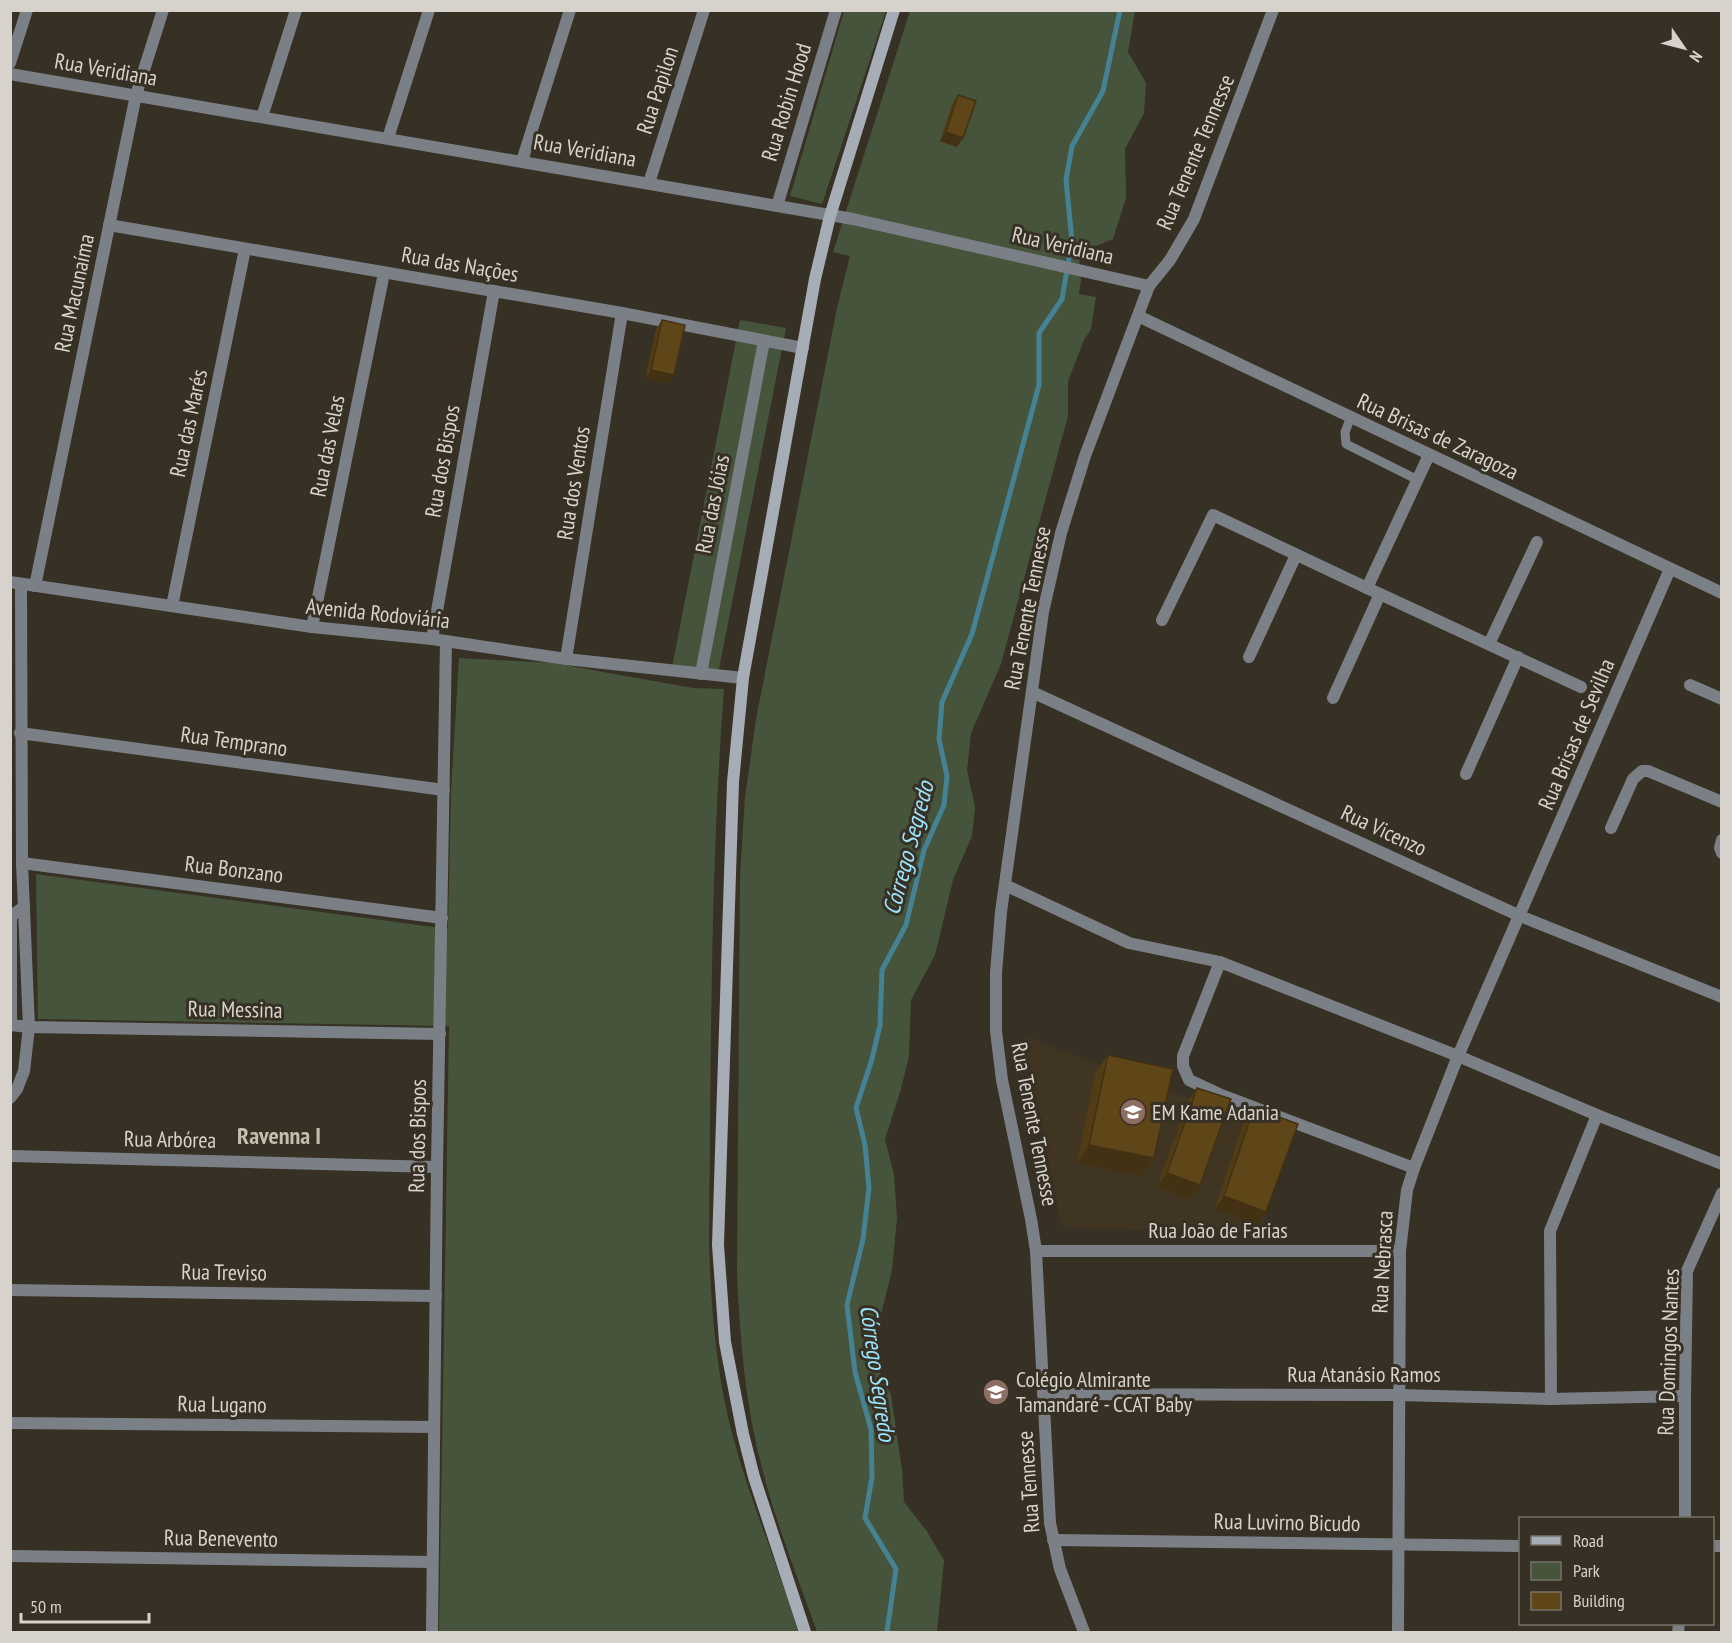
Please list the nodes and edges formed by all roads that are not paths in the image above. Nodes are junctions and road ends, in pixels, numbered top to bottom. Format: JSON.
{"nodes":[{"id":1,"x":27,"y":10,"type":"edge"},
{"id":2,"x":163,"y":10,"type":"edge"},
{"id":3,"x":296,"y":10,"type":"edge"},
{"id":4,"x":429,"y":10,"type":"edge"},
{"id":5,"x":570,"y":10,"type":"edge"},
{"id":6,"x":705,"y":10,"type":"edge"},
{"id":7,"x":836,"y":10,"type":"edge"},
{"id":8,"x":894,"y":10,"type":"edge"},
{"id":9,"x":1273,"y":10,"type":"edge"},
{"id":10,"x":10,"y":63,"type":"edge"},
{"id":11,"x":10,"y":74,"type":"edge"},
{"id":12,"x":136,"y":95,"type":"junction"},
{"id":13,"x":262,"y":117,"type":"junction"},
{"id":14,"x":388,"y":138,"type":"junction"},
{"id":15,"x":522,"y":161,"type":"junction"},
{"id":16,"x":649,"y":183,"type":"junction"},
{"id":17,"x":777,"y":206,"type":"junction"},
{"id":18,"x":831,"y":216,"type":"junction"},
{"id":19,"x":109,"y":225,"type":"junction"},
{"id":20,"x":245,"y":249,"type":"junction"},
{"id":21,"x":384,"y":273,"type":"junction"},
{"id":22,"x":1149,"y":286,"type":"junction"},
{"id":23,"x":494,"y":291,"type":"junction"},
{"id":24,"x":622,"y":313,"type":"junction"},
{"id":25,"x":1138,"y":316,"type":"junction"},
{"id":26,"x":764,"y":341,"type":"junction"},
{"id":27,"x":803,"y":348,"type":"junction"},
{"id":28,"x":1351,"y":417,"type":"junction"},
{"id":29,"x":1429,"y":455,"type":"junction"},
{"id":30,"x":1418,"y":480,"type":"junction"},
{"id":31,"x":1537,"y":542,"type":"dead end"},
{"id":32,"x":1296,"y":555,"type":"junction"},
{"id":33,"x":1670,"y":569,"type":"junction"},
{"id":34,"x":16,"y":583,"type":"edge"},
{"id":35,"x":35,"y":586,"type":"junction"},
{"id":36,"x":1367,"y":588,"type":"junction"},
{"id":37,"x":1722,"y":593,"type":"edge"},
{"id":38,"x":1380,"y":594,"type":"junction"},
{"id":39,"x":172,"y":606,"type":"junction"},
{"id":40,"x":1162,"y":620,"type":"dead end"},
{"id":41,"x":312,"y":627,"type":"junction"},
{"id":42,"x":432,"y":639,"type":"junction"},
{"id":43,"x":446,"y":641,"type":"junction"},
{"id":44,"x":1489,"y":644,"type":"junction"},
{"id":45,"x":1249,"y":657,"type":"dead end"},
{"id":46,"x":1518,"y":657,"type":"junction"},
{"id":47,"x":566,"y":659,"type":"junction"},
{"id":48,"x":701,"y":674,"type":"junction"},
{"id":49,"x":742,"y":678,"type":"junction"},
{"id":50,"x":1690,"y":685,"type":"dead end"},
{"id":51,"x":1581,"y":687,"type":"dead end"},
{"id":52,"x":1032,"y":692,"type":"junction"},
{"id":53,"x":1333,"y":698,"type":"dead end"},
{"id":54,"x":1722,"y":699,"type":"edge"},
{"id":55,"x":20,"y":733,"type":"junction"},
{"id":56,"x":1466,"y":774,"type":"dead end"},
{"id":57,"x":444,"y":790,"type":"junction"},
{"id":58,"x":1722,"y":802,"type":"edge"},
{"id":59,"x":1611,"y":828,"type":"dead end"},
{"id":60,"x":1722,"y":840,"type":"edge"},
{"id":61,"x":1722,"y":854,"type":"edge"},
{"id":62,"x":22,"y":863,"type":"junction"},
{"id":63,"x":1005,"y":885,"type":"junction"},
{"id":64,"x":24,"y":907,"type":"junction"},
{"id":65,"x":1520,"y":916,"type":"junction"},
{"id":66,"x":441,"y":918,"type":"junction"},
{"id":67,"x":1220,"y":962,"type":"junction"},
{"id":68,"x":1722,"y":997,"type":"edge"},
{"id":69,"x":11,"y":999,"type":"edge"},
{"id":70,"x":11,"y":1025,"type":"edge"},
{"id":71,"x":29,"y":1027,"type":"junction"},
{"id":72,"x":440,"y":1034,"type":"junction"},
{"id":73,"x":1458,"y":1056,"type":"junction"},
{"id":74,"x":10,"y":1098,"type":"edge"},
{"id":75,"x":1598,"y":1115,"type":"junction"},
{"id":76,"x":10,"y":1156,"type":"edge"},
{"id":77,"x":1722,"y":1164,"type":"edge"},
{"id":78,"x":436,"y":1167,"type":"junction"},
{"id":79,"x":1414,"y":1168,"type":"junction"},
{"id":80,"x":1722,"y":1193,"type":"edge"},
{"id":81,"x":1036,"y":1251,"type":"junction"},
{"id":82,"x":1400,"y":1251,"type":"junction"},
{"id":83,"x":10,"y":1290,"type":"edge"},
{"id":84,"x":436,"y":1296,"type":"junction"},
{"id":85,"x":1043,"y":1394,"type":"junction"},
{"id":86,"x":1400,"y":1395,"type":"junction"},
{"id":87,"x":1684,"y":1395,"type":"junction"},
{"id":88,"x":1551,"y":1399,"type":"junction"},
{"id":89,"x":10,"y":1423,"type":"edge"},
{"id":90,"x":434,"y":1427,"type":"junction"},
{"id":91,"x":1685,"y":1517,"type":"edge"},
{"id":92,"x":1053,"y":1540,"type":"junction"},
{"id":93,"x":1398,"y":1545,"type":"junction"},
{"id":94,"x":1519,"y":1546,"type":"edge"},
{"id":95,"x":10,"y":1556,"type":"edge"},
{"id":96,"x":432,"y":1562,"type":"junction"},
{"id":97,"x":432,"y":1632,"type":"edge"},
{"id":98,"x":806,"y":1632,"type":"edge"},
{"id":99,"x":1084,"y":1632,"type":"edge"},
{"id":100,"x":1398,"y":1632,"type":"edge"}],
"edges":[{"from":1,"to":10,"type":"street"},
{"from":2,"to":12,"type":"street","name":"Rua Macunaíma"},
{"from":3,"to":13,"type":"street"},
{"from":4,"to":14,"type":"street"},
{"from":5,"to":15,"type":"street"},
{"from":6,"to":16,"type":"street","name":"Rua Papilon"},
{"from":7,"to":17,"type":"street","name":"Rua Robin Hood"},
{"from":8,"to":18,"type":"main road"},
{"from":9,"to":22,"type":"street","name":"Rua Tenente Tennesse"},
{"from":11,"to":12,"type":"street","name":"Rua Veridiana"},
{"from":12,"to":13,"type":"street","name":"Rua Veridiana"},
{"from":12,"to":19,"type":"street","name":"Rua Macunaíma"},
{"from":13,"to":14,"type":"street","name":"Rua Veridiana"},
{"from":14,"to":15,"type":"street","name":"Rua Veridiana"},
{"from":15,"to":16,"type":"street","name":"Rua Veridiana"},
{"from":16,"to":17,"type":"street","name":"Rua Veridiana"},
{"from":17,"to":18,"type":"street","name":"Rua Veridiana"},
{"from":18,"to":22,"type":"street","name":"Rua Veridiana"},
{"from":18,"to":27,"type":"main road"},
{"from":19,"to":20,"type":"street","name":"Rua das Nações"},
{"from":19,"to":35,"type":"street","name":"Rua Macunaíma"},
{"from":20,"to":21,"type":"street","name":"Rua das Nações"},
{"from":20,"to":39,"type":"street","name":"Rua das Marés"},
{"from":21,"to":23,"type":"street","name":"Rua das Nações"},
{"from":21,"to":41,"type":"street","name":"Rua das Velas"},
{"from":22,"to":25,"type":"street","name":"Rua Tenente Tennesse"},
{"from":23,"to":24,"type":"street","name":"Rua das Nações"},
{"from":23,"to":42,"type":"street","name":"Rua dos Bispos"},
{"from":24,"to":26,"type":"street","name":"Rua das Nações"},
{"from":24,"to":47,"type":"street","name":"Rua dos Ventos"},
{"from":25,"to":28,"type":"street","name":"Rua Brisas de Zaragoza"},
{"from":25,"to":52,"type":"street","name":"Rua Tenente Tennesse"},
{"from":26,"to":27,"type":"street","name":"Rua das Nações"},
{"from":26,"to":48,"type":"street","name":"Rua das Jóias"},
{"from":27,"to":49,"type":"main road"},
{"from":28,"to":29,"type":"street","name":"Rua Brisas de Zaragoza"},
{"from":28,"to":30,"type":"lane"},
{"from":29,"to":30,"type":"street"},
{"from":29,"to":33,"type":"street","name":"Rua Brisas de Zaragoza"},
{"from":30,"to":36,"type":"street"},
{"from":31,"to":44,"type":"street"},
{"from":32,"to":36,"type":"street"},
{"from":32,"to":40,"type":"street"},
{"from":32,"to":45,"type":"street"},
{"from":33,"to":37,"type":"street","name":"Rua Brisas de Zaragoza"},
{"from":33,"to":65,"type":"street","name":"Rua Brisas de Sevilha"},
{"from":34,"to":35,"type":"street","name":"Avenida Rodoviária"},
{"from":34,"to":55,"type":"street"},
{"from":35,"to":39,"type":"street","name":"Avenida Rodoviária"},
{"from":36,"to":38,"type":"street"},
{"from":38,"to":44,"type":"street"},
{"from":38,"to":53,"type":"street"},
{"from":39,"to":41,"type":"street","name":"Avenida Rodoviária"},
{"from":41,"to":42,"type":"street","name":"Avenida Rodoviária"},
{"from":42,"to":43,"type":"street","name":"Avenida Rodoviária"},
{"from":43,"to":47,"type":"street","name":"Avenida Rodoviária"},
{"from":43,"to":57,"type":"street","name":"Rua dos Bispos"},
{"from":44,"to":46,"type":"street"},
{"from":46,"to":51,"type":"street"},
{"from":46,"to":56,"type":"street"},
{"from":47,"to":48,"type":"street","name":"Avenida Rodoviária"},
{"from":48,"to":49,"type":"street","name":"Avenida Rodoviária"},
{"from":49,"to":98,"type":"main road"},
{"from":50,"to":54,"type":"street"},
{"from":52,"to":63,"type":"street","name":"Rua Tenente Tennesse"},
{"from":52,"to":65,"type":"street","name":"Rua Vicenzo"},
{"from":55,"to":57,"type":"street","name":"Rua Temprano"},
{"from":55,"to":62,"type":"street"},
{"from":57,"to":66,"type":"street","name":"Rua dos Bispos"},
{"from":58,"to":59,"type":"street"},
{"from":60,"to":61,"type":"street"},
{"from":62,"to":64,"type":"street"},
{"from":62,"to":66,"type":"street","name":"Rua Bonzano"},
{"from":63,"to":67,"type":"street"},
{"from":63,"to":81,"type":"street","name":"Rua Tenente Tennesse"},
{"from":64,"to":69,"type":"street"},
{"from":64,"to":71,"type":"street"},
{"from":65,"to":68,"type":"street","name":"Rua Vicenzo"},
{"from":65,"to":73,"type":"street","name":"Rua Nebrasca"},
{"from":66,"to":72,"type":"street","name":"Rua dos Bispos"},
{"from":67,"to":73,"type":"street"},
{"from":67,"to":79,"type":"street"},
{"from":69,"to":70,"type":"street"},
{"from":70,"to":71,"type":"street","name":"Rua Messina"},
{"from":71,"to":72,"type":"street","name":"Rua Messina"},
{"from":71,"to":74,"type":"street"},
{"from":72,"to":78,"type":"street","name":"Rua dos Bispos"},
{"from":73,"to":75,"type":"street"},
{"from":73,"to":79,"type":"street","name":"Rua Nebrasca"},
{"from":75,"to":77,"type":"street"},
{"from":75,"to":88,"type":"street"},
{"from":76,"to":78,"type":"street","name":"Rua Arbórea"},
{"from":78,"to":84,"type":"street","name":"Rua dos Bispos"},
{"from":79,"to":82,"type":"street","name":"Rua Nebrasca"},
{"from":80,"to":87,"type":"street","name":"Rua Domingos Nantes"},
{"from":81,"to":82,"type":"street","name":"Rua João de Farias"},
{"from":81,"to":85,"type":"street","name":"Rua Tennesse"},
{"from":82,"to":86,"type":"street","name":"Rua Nebrasca"},
{"from":83,"to":84,"type":"street","name":"Rua Treviso"},
{"from":84,"to":90,"type":"street","name":"Rua dos Bispos"},
{"from":85,"to":86,"type":"street","name":"Rua Atanásio Ramos"},
{"from":85,"to":92,"type":"street","name":"Rua Tennesse"},
{"from":86,"to":88,"type":"street","name":"Rua Atanásio Ramos"},
{"from":86,"to":93,"type":"street","name":"Rua Nebrasca"},
{"from":87,"to":88,"type":"street","name":"Rua Atanásio Ramos"},
{"from":87,"to":91,"type":"street","name":"Rua Domingos Nantes"},
{"from":89,"to":90,"type":"street","name":"Rua Lugano"},
{"from":90,"to":96,"type":"street","name":"Rua dos Bispos"},
{"from":92,"to":93,"type":"street","name":"Rua Luvirno Bicudo"},
{"from":92,"to":99,"type":"street","name":"Rua Tennesse"},
{"from":93,"to":94,"type":"street","name":"Rua Luvirno Bicudo"},
{"from":93,"to":100,"type":"street","name":"Rua Nebrasca"},
{"from":95,"to":96,"type":"street","name":"Rua Benevento"},
{"from":96,"to":97,"type":"street","name":"Rua dos Bispos"}]}
